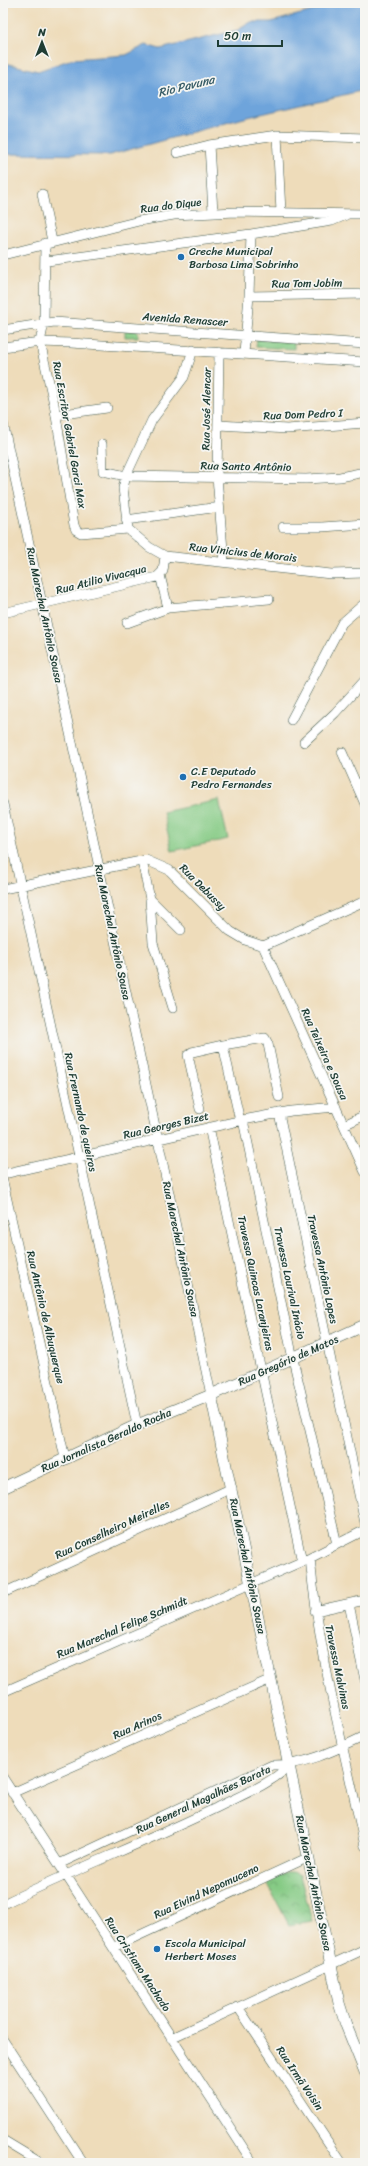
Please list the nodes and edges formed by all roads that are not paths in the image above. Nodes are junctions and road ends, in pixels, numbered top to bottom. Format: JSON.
{"nodes":[{"id":1,"x":277,"y":135,"type":"junction"},
{"id":2,"x":365,"y":138,"type":"edge"},
{"id":3,"x":209,"y":145,"type":"junction"},
{"id":4,"x":177,"y":153,"type":"dead end"},
{"id":5,"x":42,"y":194,"type":"dead end"},
{"id":6,"x":213,"y":212,"type":"junction"},
{"id":7,"x":278,"y":212,"type":"junction"},
{"id":8,"x":365,"y":214,"type":"edge"},
{"id":9,"x":346,"y":215,"type":"junction"},
{"id":10,"x":276,"y":230,"type":"junction"},
{"id":11,"x":251,"y":234,"type":"junction"},
{"id":12,"x":49,"y":242,"type":"junction"},
{"id":13,"x":3,"y":254,"type":"edge"},
{"id":14,"x":46,"y":261,"type":"junction"},
{"id":15,"x":365,"y":294,"type":"edge"},
{"id":16,"x":249,"y":296,"type":"junction"},
{"id":17,"x":44,"y":323,"type":"junction"},
{"id":18,"x":3,"y":330,"type":"edge"},
{"id":19,"x":245,"y":335,"type":"junction"},
{"id":20,"x":40,"y":342,"type":"junction"},
{"id":21,"x":365,"y":344,"type":"edge"},
{"id":22,"x":3,"y":347,"type":"edge"},
{"id":23,"x":193,"y":350,"type":"junction"},
{"id":24,"x":219,"y":352,"type":"junction"},
{"id":25,"x":244,"y":353,"type":"junction"},
{"id":26,"x":365,"y":362,"type":"edge"},
{"id":27,"x":107,"y":408,"type":"dead end"},
{"id":28,"x":56,"y":415,"type":"junction"},
{"id":29,"x":365,"y":423,"type":"edge"},
{"id":30,"x":3,"y":424,"type":"edge"},
{"id":31,"x":219,"y":425,"type":"junction"},
{"id":32,"x":102,"y":444,"type":"dead end"},
{"id":33,"x":365,"y":472,"type":"edge"},
{"id":34,"x":126,"y":476,"type":"junction"},
{"id":35,"x":216,"y":477,"type":"junction"},
{"id":36,"x":219,"y":507,"type":"junction"},
{"id":37,"x":365,"y":524,"type":"edge"},
{"id":38,"x":127,"y":525,"type":"junction"},
{"id":39,"x":283,"y":527,"type":"dead end"},
{"id":40,"x":165,"y":556,"type":"junction"},
{"id":41,"x":224,"y":562,"type":"junction"},
{"id":42,"x":365,"y":572,"type":"edge"},
{"id":43,"x":160,"y":575,"type":"junction"},
{"id":44,"x":269,"y":599,"type":"dead end"},
{"id":45,"x":365,"y":603,"type":"edge"},
{"id":46,"x":43,"y":606,"type":"junction"},
{"id":47,"x":168,"y":608,"type":"junction"},
{"id":48,"x":3,"y":613,"type":"edge"},
{"id":49,"x":126,"y":623,"type":"dead end"},
{"id":50,"x":365,"y":680,"type":"edge"},
{"id":51,"x":291,"y":720,"type":"dead end"},
{"id":52,"x":304,"y":742,"type":"dead end"},
{"id":53,"x":342,"y":752,"type":"dead end"},
{"id":54,"x":3,"y":804,"type":"edge"},
{"id":55,"x":365,"y":804,"type":"edge"},
{"id":56,"x":142,"y":861,"type":"junction"},
{"id":57,"x":99,"y":869,"type":"junction"},
{"id":58,"x":21,"y":885,"type":"junction"},
{"id":59,"x":3,"y":889,"type":"edge"},
{"id":60,"x":150,"y":899,"type":"junction"},
{"id":61,"x":365,"y":901,"type":"edge"},
{"id":62,"x":181,"y":930,"type":"dead end"},
{"id":63,"x":263,"y":946,"type":"junction"},
{"id":64,"x":173,"y":1008,"type":"dead end"},
{"id":65,"x":223,"y":1045,"type":"junction"},
{"id":66,"x":279,"y":1097,"type":"dead end"},
{"id":67,"x":336,"y":1107,"type":"junction"},
{"id":68,"x":200,"y":1109,"type":"dead end"},
{"id":69,"x":279,"y":1113,"type":"junction"},
{"id":70,"x":365,"y":1116,"type":"edge"},
{"id":71,"x":242,"y":1120,"type":"junction"},
{"id":72,"x":344,"y":1125,"type":"junction"},
{"id":73,"x":210,"y":1127,"type":"junction"},
{"id":74,"x":158,"y":1140,"type":"junction"},
{"id":75,"x":79,"y":1157,"type":"junction"},
{"id":76,"x":365,"y":1172,"type":"edge"},
{"id":77,"x":3,"y":1174,"type":"edge"},
{"id":78,"x":3,"y":1182,"type":"edge"},
{"id":79,"x":365,"y":1325,"type":"edge"},
{"id":80,"x":326,"y":1344,"type":"junction"},
{"id":81,"x":293,"y":1359,"type":"junction"},
{"id":82,"x":263,"y":1372,"type":"junction"},
{"id":83,"x":211,"y":1394,"type":"junction"},
{"id":84,"x":137,"y":1424,"type":"junction"},
{"id":85,"x":65,"y":1458,"type":"junction"},
{"id":86,"x":3,"y":1488,"type":"edge"},
{"id":87,"x":232,"y":1488,"type":"junction"},
{"id":88,"x":365,"y":1523,"type":"edge"},
{"id":89,"x":365,"y":1530,"type":"edge"},
{"id":90,"x":337,"y":1544,"type":"junction"},
{"id":91,"x":306,"y":1560,"type":"junction"},
{"id":92,"x":252,"y":1584,"type":"junction"},
{"id":93,"x":3,"y":1593,"type":"edge"},
{"id":94,"x":365,"y":1600,"type":"edge"},
{"id":95,"x":349,"y":1604,"type":"junction"},
{"id":96,"x":314,"y":1611,"type":"junction"},
{"id":97,"x":270,"y":1678,"type":"junction"},
{"id":98,"x":365,"y":1680,"type":"edge"},
{"id":99,"x":3,"y":1692,"type":"edge"},
{"id":100,"x":365,"y":1736,"type":"edge"},
{"id":101,"x":343,"y":1746,"type":"junction"},
{"id":102,"x":290,"y":1766,"type":"junction"},
{"id":103,"x":3,"y":1778,"type":"edge"},
{"id":104,"x":12,"y":1793,"type":"junction"},
{"id":105,"x":178,"y":1810,"type":"junction"},
{"id":106,"x":184,"y":1824,"type":"junction"},
{"id":107,"x":365,"y":1846,"type":"edge"},
{"id":108,"x":309,"y":1857,"type":"junction"},
{"id":109,"x":59,"y":1864,"type":"junction"},
{"id":110,"x":66,"y":1874,"type":"junction"},
{"id":111,"x":3,"y":1904,"type":"edge"},
{"id":112,"x":114,"y":1948,"type":"junction"},
{"id":113,"x":365,"y":1949,"type":"edge"},
{"id":114,"x":331,"y":1965,"type":"junction"},
{"id":115,"x":238,"y":2007,"type":"junction"},
{"id":116,"x":171,"y":2038,"type":"junction"},
{"id":117,"x":3,"y":2040,"type":"edge"},
{"id":118,"x":365,"y":2072,"type":"edge"},
{"id":119,"x":3,"y":2140,"type":"edge"},
{"id":120,"x":42,"y":2163,"type":"edge"},
{"id":121,"x":83,"y":2163,"type":"edge"},
{"id":122,"x":253,"y":2163,"type":"edge"},
{"id":123,"x":342,"y":2163,"type":"edge"}],
"edges":[{"from":1,"to":2,"type":"street"},
{"from":1,"to":3,"type":"street"},
{"from":1,"to":7,"type":"street"},
{"from":3,"to":4,"type":"street"},
{"from":3,"to":6,"type":"street"},
{"from":5,"to":12,"type":"street","name":"Rua Escritor Gabriel Garci Max"},
{"from":6,"to":7,"type":"street","name":"Rua do Dique"},
{"from":6,"to":12,"type":"street","name":"Rua do Dique"},
{"from":7,"to":9,"type":"street","name":"Rua do Dique"},
{"from":7,"to":10,"type":"street"},
{"from":8,"to":9,"type":"street","name":"Rua do Dique"},
{"from":9,"to":10,"type":"street","name":"Rua do Dique"},
{"from":10,"to":11,"type":"street","name":"Rua do Dique"},
{"from":11,"to":14,"type":"street","name":"Rua do Dique"},
{"from":11,"to":16,"type":"street"},
{"from":12,"to":13,"type":"street","name":"Rua do Dique"},
{"from":12,"to":14,"type":"street","name":"Rua Escritor Gabriel Garci Max"},
{"from":14,"to":17,"type":"street","name":"Rua Escritor Gabriel Garci Max"},
{"from":15,"to":16,"type":"street","name":"Rua Tom Jobim"},
{"from":16,"to":19,"type":"street"},
{"from":17,"to":18,"type":"street","name":"Avenida Renascer"},
{"from":17,"to":19,"type":"street","name":"Avenida Renascer"},
{"from":17,"to":20,"type":"street","name":"Rua Escritor Gabriel Garci Max"},
{"from":19,"to":21,"type":"street","name":"Avenida Renascer"},
{"from":19,"to":25,"type":"street"},
{"from":20,"to":22,"type":"street"},
{"from":20,"to":23,"type":"street"},
{"from":20,"to":28,"type":"street","name":"Rua Escritor Gabriel Garci Max"},
{"from":23,"to":24,"type":"street"},
{"from":23,"to":34,"type":"street"},
{"from":24,"to":25,"type":"street"},
{"from":24,"to":31,"type":"street","name":"Rua José Alencar"},
{"from":25,"to":26,"type":"street"},
{"from":27,"to":28,"type":"street"},
{"from":28,"to":38,"type":"street","name":"Rua Escritor Gabriel Garci Max"},
{"from":29,"to":31,"type":"street","name":"Rua Dom Pedro I"},
{"from":30,"to":46,"type":"street","name":"Rua Marechal Antônio Sousa"},
{"from":31,"to":35,"type":"street","name":"Rua José Alencar"},
{"from":32,"to":34,"type":"street","name":"Rua Santo Antônio"},
{"from":33,"to":35,"type":"street","name":"Rua Santo Antônio"},
{"from":34,"to":35,"type":"street","name":"Rua Santo Antônio"},
{"from":34,"to":38,"type":"street"},
{"from":35,"to":36,"type":"street","name":"Rua José Alencar"},
{"from":36,"to":38,"type":"street"},
{"from":36,"to":41,"type":"street","name":"Rua José Alencar"},
{"from":37,"to":39,"type":"street"},
{"from":38,"to":40,"type":"street","name":"Rua Vinicius de Morais"},
{"from":40,"to":41,"type":"street","name":"Rua Vinicius de Morais"},
{"from":40,"to":43,"type":"street","name":"Rua Atilio Vivacqua"},
{"from":41,"to":42,"type":"street","name":"Rua Vinicius de Morais"},
{"from":43,"to":46,"type":"street","name":"Rua Atilio Vivacqua"},
{"from":43,"to":47,"type":"street"},
{"from":44,"to":47,"type":"street"},
{"from":45,"to":51,"type":"street"},
{"from":46,"to":48,"type":"street","name":"Rua Atilio Vivacqua"},
{"from":46,"to":57,"type":"street","name":"Rua Marechal Antônio Sousa"},
{"from":47,"to":49,"type":"street"},
{"from":50,"to":52,"type":"street"},
{"from":53,"to":55,"type":"street"},
{"from":54,"to":58,"type":"street","name":"Rua Frernando de queiros"},
{"from":56,"to":57,"type":"street","name":"Rua Debussy"},
{"from":56,"to":60,"type":"street"},
{"from":56,"to":63,"type":"street","name":"Rua Debussy"},
{"from":57,"to":58,"type":"street","name":"Rua Debussy"},
{"from":57,"to":74,"type":"street","name":"Rua Marechal Antônio Sousa"},
{"from":58,"to":59,"type":"street","name":"Rua Debussy"},
{"from":58,"to":75,"type":"street","name":"Rua Frernando de queiros"},
{"from":60,"to":62,"type":"street"},
{"from":60,"to":64,"type":"street"},
{"from":61,"to":63,"type":"street"},
{"from":63,"to":67,"type":"street","name":"Rua Teixeira e Sousa"},
{"from":65,"to":66,"type":"street"},
{"from":65,"to":68,"type":"street"},
{"from":65,"to":71,"type":"street","name":"Travessa Lourival Inácio"},
{"from":67,"to":69,"type":"street","name":"Rua Georges Bizet"},
{"from":67,"to":72,"type":"street","name":"Rua Teixeira e Sousa"},
{"from":69,"to":71,"type":"street","name":"Rua Georges Bizet"},
{"from":69,"to":80,"type":"street","name":"Travessa Antônio Lopes"},
{"from":70,"to":72,"type":"street"},
{"from":71,"to":73,"type":"street","name":"Rua Georges Bizet"},
{"from":71,"to":81,"type":"street","name":"Travessa Lourival Inácio"},
{"from":72,"to":76,"type":"street","name":"Rua Teixeira e Sousa"},
{"from":73,"to":74,"type":"street","name":"Rua Georges Bizet"},
{"from":73,"to":82,"type":"street","name":"Travessa Quincas Laranjeiras"},
{"from":74,"to":75,"type":"street","name":"Rua Georges Bizet"},
{"from":74,"to":83,"type":"street","name":"Rua Marechal Antônio Sousa"},
{"from":75,"to":77,"type":"street","name":"Rua Georges Bizet"},
{"from":75,"to":84,"type":"street","name":"Rua Frernando de queiros"},
{"from":78,"to":85,"type":"street","name":"Rua Antônio de Albuquerque"},
{"from":79,"to":80,"type":"street","name":"Rua Gregório de Matos"},
{"from":80,"to":81,"type":"street","name":"Rua Gregório de Matos"},
{"from":80,"to":88,"type":"street","name":"Travessa Antônio Lopes"},
{"from":81,"to":82,"type":"street","name":"Rua Gregório de Matos"},
{"from":81,"to":90,"type":"street","name":"Travessa Lourival Inácio"},
{"from":82,"to":83,"type":"street","name":"Rua Gregório de Matos"},
{"from":82,"to":91,"type":"street","name":"Travessa Quincas Laranjeiras"},
{"from":83,"to":84,"type":"street","name":"Rua Jornalista Geraldo Rocha"},
{"from":83,"to":87,"type":"street","name":"Rua Marechal Antônio Sousa"},
{"from":84,"to":85,"type":"street","name":"Rua Jornalista Geraldo Rocha"},
{"from":85,"to":86,"type":"street","name":"Rua Jornalista Geraldo Rocha"},
{"from":87,"to":92,"type":"street","name":"Rua Marechal Antônio Sousa"},
{"from":87,"to":93,"type":"street","name":"Rua Conselheiro Meirelles"},
{"from":89,"to":90,"type":"street","name":"Rua Marechal Felipe Schmidt"},
{"from":90,"to":91,"type":"street","name":"Rua Marechal Felipe Schmidt"},
{"from":91,"to":92,"type":"street","name":"Rua Marechal Felipe Schmidt"},
{"from":91,"to":96,"type":"street","name":"Travessa Malvinas"},
{"from":92,"to":97,"type":"street","name":"Rua Marechal Antônio Sousa"},
{"from":92,"to":99,"type":"street","name":"Rua Marechal Felipe Schmidt"},
{"from":94,"to":95,"type":"street"},
{"from":95,"to":96,"type":"street"},
{"from":95,"to":98,"type":"street"},
{"from":96,"to":101,"type":"street","name":"Travessa Malvinas"},
{"from":97,"to":102,"type":"street","name":"Rua Marechal Antônio Sousa"},
{"from":97,"to":104,"type":"street","name":"Rua Arinos"},
{"from":100,"to":101,"type":"street"},
{"from":101,"to":102,"type":"street"},
{"from":101,"to":107,"type":"street","name":"Travessa Malvinas"},
{"from":102,"to":105,"type":"street","name":"Rua General Magalhães Barata"},
{"from":102,"to":106,"type":"street","name":"Rua General Magalhães Barata"},
{"from":102,"to":108,"type":"street","name":"Rua Marechal Antônio Sousa"},
{"from":103,"to":104,"type":"street","name":"Rua Cristiano Machado"},
{"from":104,"to":109,"type":"street","name":"Rua Cristiano Machado"},
{"from":105,"to":106,"type":"street"},
{"from":105,"to":109,"type":"street","name":"Rua General Magalhães Barata"},
{"from":106,"to":110,"type":"street","name":"Rua General Magalhães Barata"},
{"from":108,"to":112,"type":"street","name":"Rua Eivind Nepomuceno"},
{"from":108,"to":114,"type":"street","name":"Rua Marechal Antônio Sousa"},
{"from":109,"to":110,"type":"street","name":"Rua Cristiano Machado"},
{"from":110,"to":111,"type":"street","name":"Rua General Magalhães Barata"},
{"from":110,"to":112,"type":"street","name":"Rua Cristiano Machado"},
{"from":112,"to":116,"type":"street","name":"Rua Cristiano Machado"},
{"from":113,"to":114,"type":"street"},
{"from":114,"to":115,"type":"street"},
{"from":114,"to":118,"type":"street","name":"Rua Marechal Antônio Sousa"},
{"from":115,"to":116,"type":"street"},
{"from":115,"to":123,"type":"street","name":"Rua Irmã Voisin"},
{"from":116,"to":122,"type":"street","name":"Rua Cristiano Machado"},
{"from":117,"to":121,"type":"street"},
{"from":119,"to":120,"type":"street"}]}
